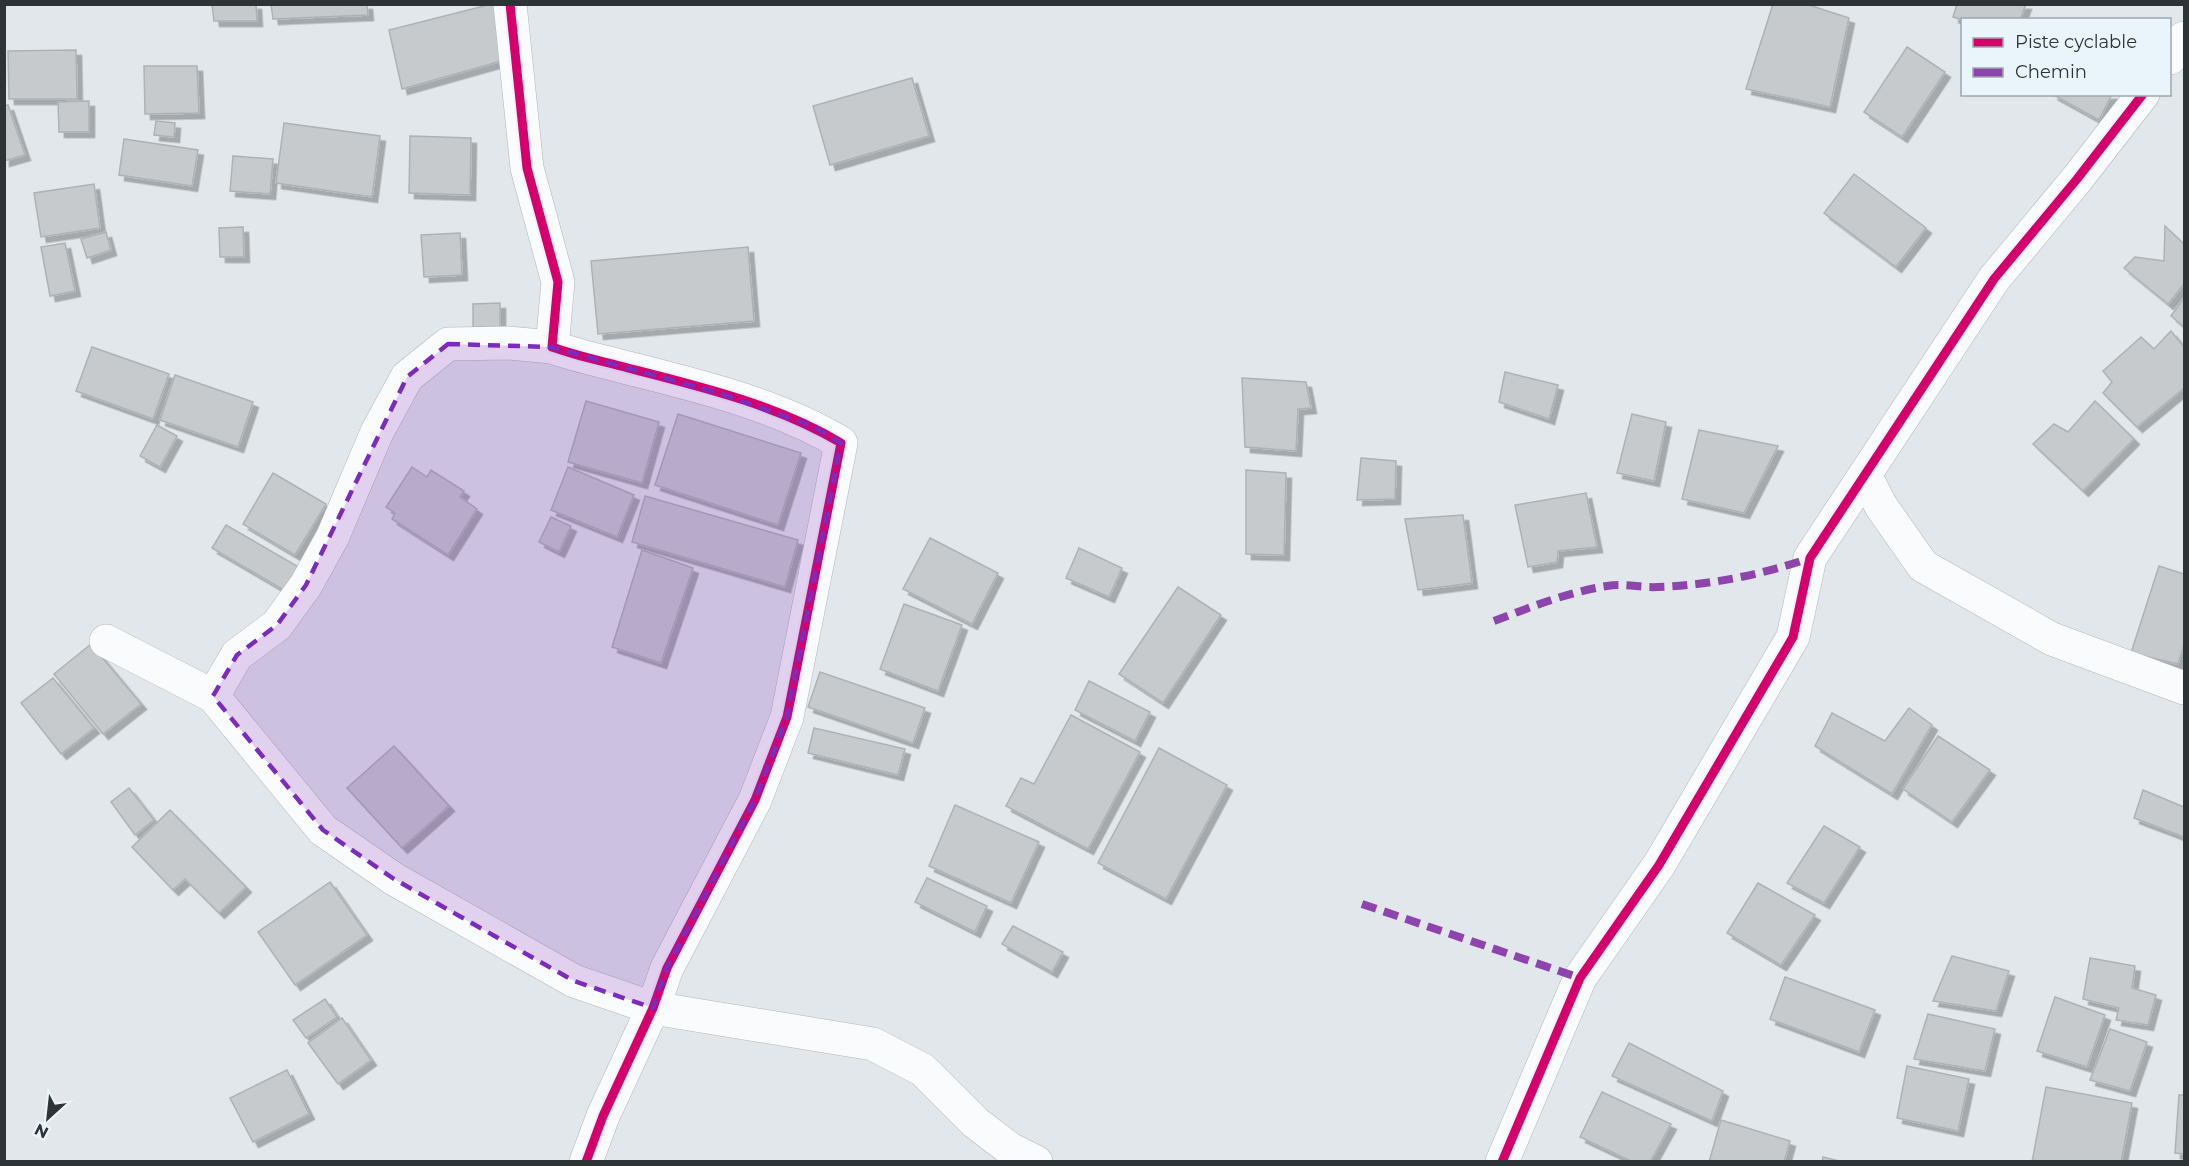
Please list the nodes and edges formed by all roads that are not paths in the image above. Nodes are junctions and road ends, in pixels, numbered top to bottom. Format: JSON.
{"nodes":[{"id":1,"x":510,"y":4,"type":"edge"},
{"id":2,"x":2184,"y":38,"type":"edge"},
{"id":3,"x":2171,"y":55,"type":"edge"},
{"id":4,"x":2141,"y":96,"type":"edge"},
{"id":5,"x":552,"y":347,"type":"junction"},
{"id":6,"x":1866,"y":477,"type":"junction"},
{"id":7,"x":106,"y":641,"type":"dead end"},
{"id":8,"x":2184,"y":688,"type":"edge"},
{"id":9,"x":213,"y":696,"type":"junction"},
{"id":10,"x":653,"y":1008,"type":"junction"},
{"id":11,"x":586,"y":1161,"type":"edge"},
{"id":12,"x":1036,"y":1161,"type":"edge"},
{"id":13,"x":1502,"y":1161,"type":"edge"}],
"edges":[{"from":1,"to":5,"type":"street"},
{"from":2,"to":3,"type":"street"},
{"from":4,"to":6,"type":"street"},
{"from":5,"to":9,"type":"street"},
{"from":5,"to":10,"type":"street"},
{"from":6,"to":8,"type":"street"},
{"from":6,"to":13,"type":"street"},
{"from":7,"to":9,"type":"street"},
{"from":9,"to":10,"type":"street"},
{"from":10,"to":11,"type":"street"},
{"from":10,"to":12,"type":"street"}]}
